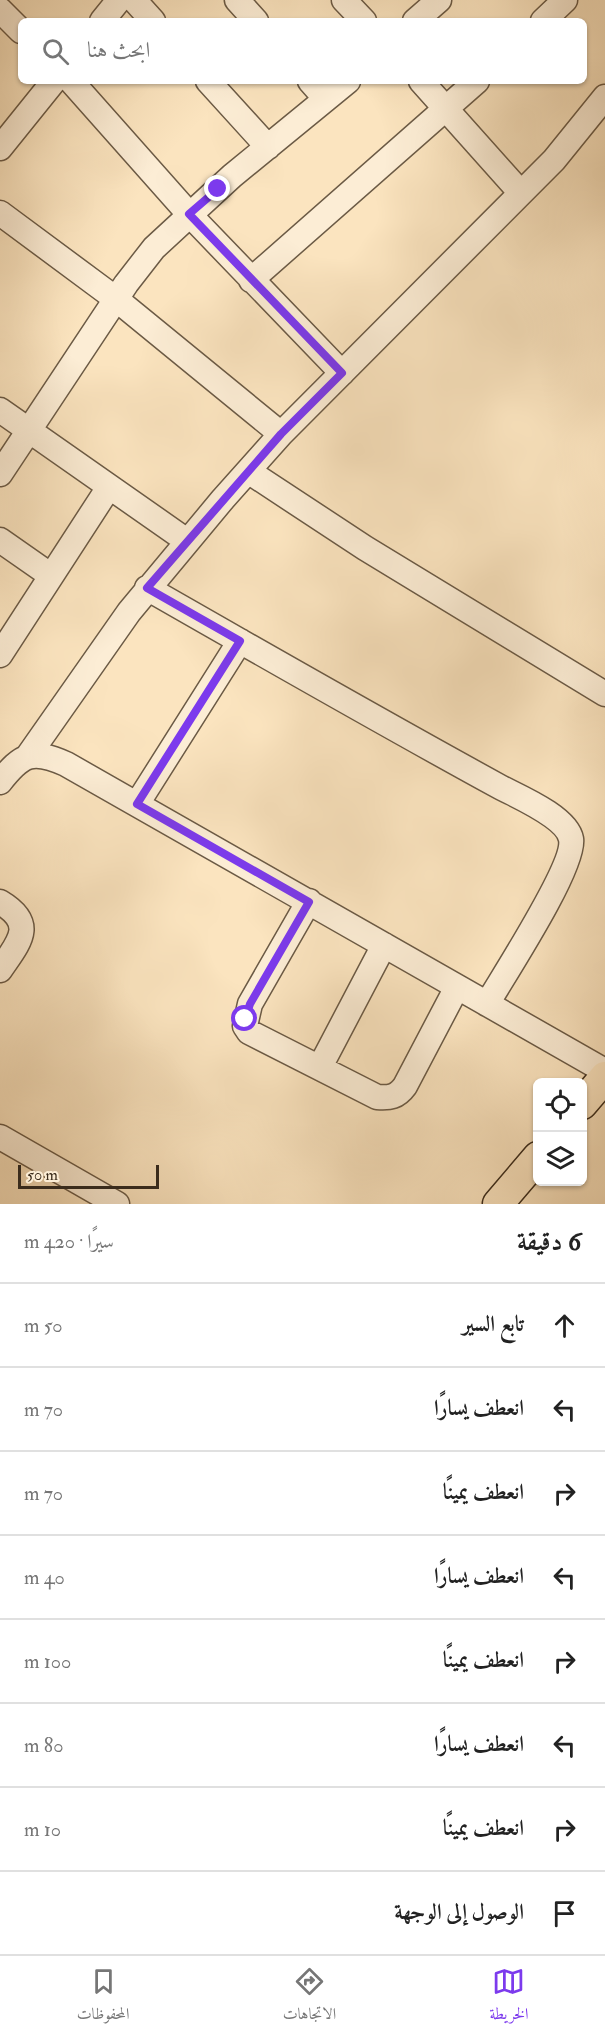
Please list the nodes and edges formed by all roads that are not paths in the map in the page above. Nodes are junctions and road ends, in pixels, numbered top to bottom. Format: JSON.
{"nodes":[{"id":1,"x":119,"y":0,"type":"edge"},
{"id":2,"x":134,"y":0,"type":"edge"},
{"id":3,"x":237,"y":0,"type":"edge"},
{"id":4,"x":344,"y":0,"type":"edge"},
{"id":5,"x":439,"y":0,"type":"edge"},
{"id":6,"x":566,"y":0,"type":"edge"},
{"id":7,"x":0,"y":9,"type":"edge"},
{"id":8,"x":104,"y":18,"type":"edge"},
{"id":9,"x":150,"y":18,"type":"edge"},
{"id":10,"x":253,"y":18,"type":"edge"},
{"id":11,"x":361,"y":18,"type":"edge"},
{"id":12,"x":418,"y":18,"type":"edge"},
{"id":13,"x":546,"y":18,"type":"edge"},
{"id":14,"x":18,"y":28,"type":"edge"},
{"id":15,"x":51,"y":84,"type":"edge"},
{"id":16,"x":73,"y":84,"type":"edge"},
{"id":17,"x":211,"y":84,"type":"edge"},
{"id":18,"x":313,"y":84,"type":"edge"},
{"id":19,"x":344,"y":84,"type":"edge"},
{"id":20,"x":424,"y":84,"type":"edge"},
{"id":21,"x":474,"y":84,"type":"edge"},
{"id":22,"x":605,"y":97,"type":"edge"},
{"id":23,"x":326,"y":99,"type":"junction"},
{"id":24,"x":447,"y":109,"type":"junction"},
{"id":25,"x":3,"y":137,"type":"edge"},
{"id":26,"x":268,"y":147,"type":"junction"},
{"id":27,"x":521,"y":193,"type":"junction"},
{"id":28,"x":0,"y":213,"type":"edge"},
{"id":29,"x":189,"y":214,"type":"junction"},
{"id":30,"x":251,"y":280,"type":"junction"},
{"id":31,"x":116,"y":299,"type":"junction"},
{"id":32,"x":342,"y":373,"type":"junction"},
{"id":33,"x":0,"y":410,"type":"edge"},
{"id":34,"x":28,"y":432,"type":"junction"},
{"id":35,"x":281,"y":434,"type":"junction"},
{"id":36,"x":248,"y":471,"type":"junction"},
{"id":37,"x":0,"y":474,"type":"edge"},
{"id":38,"x":109,"y":487,"type":"junction"},
{"id":39,"x":0,"y":540,"type":"edge"},
{"id":40,"x":187,"y":541,"type":"junction"},
{"id":41,"x":50,"y":575,"type":"junction"},
{"id":42,"x":147,"y":588,"type":"junction"},
{"id":43,"x":240,"y":641,"type":"junction"},
{"id":44,"x":0,"y":655,"type":"edge"},
{"id":45,"x":605,"y":694,"type":"edge"},
{"id":46,"x":15,"y":756,"type":"edge"},
{"id":47,"x":0,"y":782,"type":"edge"},
{"id":48,"x":137,"y":804,"type":"junction"},
{"id":49,"x":309,"y":902,"type":"junction"},
{"id":50,"x":0,"y":903,"type":"edge"},
{"id":51,"x":384,"y":945,"type":"junction"},
{"id":52,"x":0,"y":970,"type":"edge"},
{"id":53,"x":457,"y":987,"type":"junction"},
{"id":54,"x":487,"y":1004,"type":"junction"},
{"id":55,"x":320,"y":1067,"type":"junction"},
{"id":56,"x":605,"y":1071,"type":"edge"},
{"id":57,"x":605,"y":1077,"type":"edge"},
{"id":58,"x":587,"y":1098,"type":"edge"},
{"id":59,"x":0,"y":1137,"type":"edge"},
{"id":60,"x":533,"y":1162,"type":"edge"},
{"id":61,"x":117,"y":1204,"type":"edge"},
{"id":62,"x":498,"y":1204,"type":"edge"}],
"edges":[{"from":1,"to":8,"type":"street"},
{"from":2,"to":9,"type":"street"},
{"from":3,"to":10,"type":"street"},
{"from":4,"to":11,"type":"street"},
{"from":5,"to":12,"type":"street"},
{"from":6,"to":13,"type":"street"},
{"from":7,"to":14,"type":"street"},
{"from":15,"to":25,"type":"street"},
{"from":16,"to":29,"type":"street"},
{"from":17,"to":26,"type":"street"},
{"from":18,"to":23,"type":"street"},
{"from":19,"to":23,"type":"street"},
{"from":20,"to":24,"type":"street"},
{"from":21,"to":24,"type":"street"},
{"from":22,"to":27,"type":"street"},
{"from":23,"to":26,"type":"street"},
{"from":24,"to":27,"type":"street"},
{"from":24,"to":30,"type":"street"},
{"from":26,"to":29,"type":"street"},
{"from":27,"to":32,"type":"street"},
{"from":28,"to":31,"type":"street"},
{"from":29,"to":30,"type":"street"},
{"from":29,"to":31,"type":"street"},
{"from":30,"to":32,"type":"street"},
{"from":31,"to":34,"type":"street"},
{"from":31,"to":35,"type":"street"},
{"from":32,"to":35,"type":"street"},
{"from":33,"to":34,"type":"street"},
{"from":34,"to":37,"type":"street"},
{"from":34,"to":38,"type":"street"},
{"from":35,"to":36,"type":"street"},
{"from":36,"to":40,"type":"street"},
{"from":36,"to":45,"type":"street"},
{"from":38,"to":40,"type":"street"},
{"from":38,"to":41,"type":"street"},
{"from":39,"to":41,"type":"street"},
{"from":40,"to":42,"type":"street"},
{"from":41,"to":44,"type":"street"},
{"from":42,"to":43,"type":"street"},
{"from":42,"to":46,"type":"street"},
{"from":43,"to":48,"type":"street"},
{"from":43,"to":54,"type":"street"},
{"from":46,"to":47,"type":"street"},
{"from":46,"to":48,"type":"street"},
{"from":48,"to":49,"type":"street"},
{"from":49,"to":51,"type":"street"},
{"from":49,"to":55,"type":"street"},
{"from":50,"to":52,"type":"street"},
{"from":51,"to":53,"type":"street"},
{"from":51,"to":55,"type":"street"},
{"from":53,"to":54,"type":"street"},
{"from":53,"to":55,"type":"street"},
{"from":54,"to":56,"type":"street"},
{"from":57,"to":58,"type":"main road"},
{"from":59,"to":61,"type":"street"},
{"from":60,"to":62,"type":"main road"}]}
